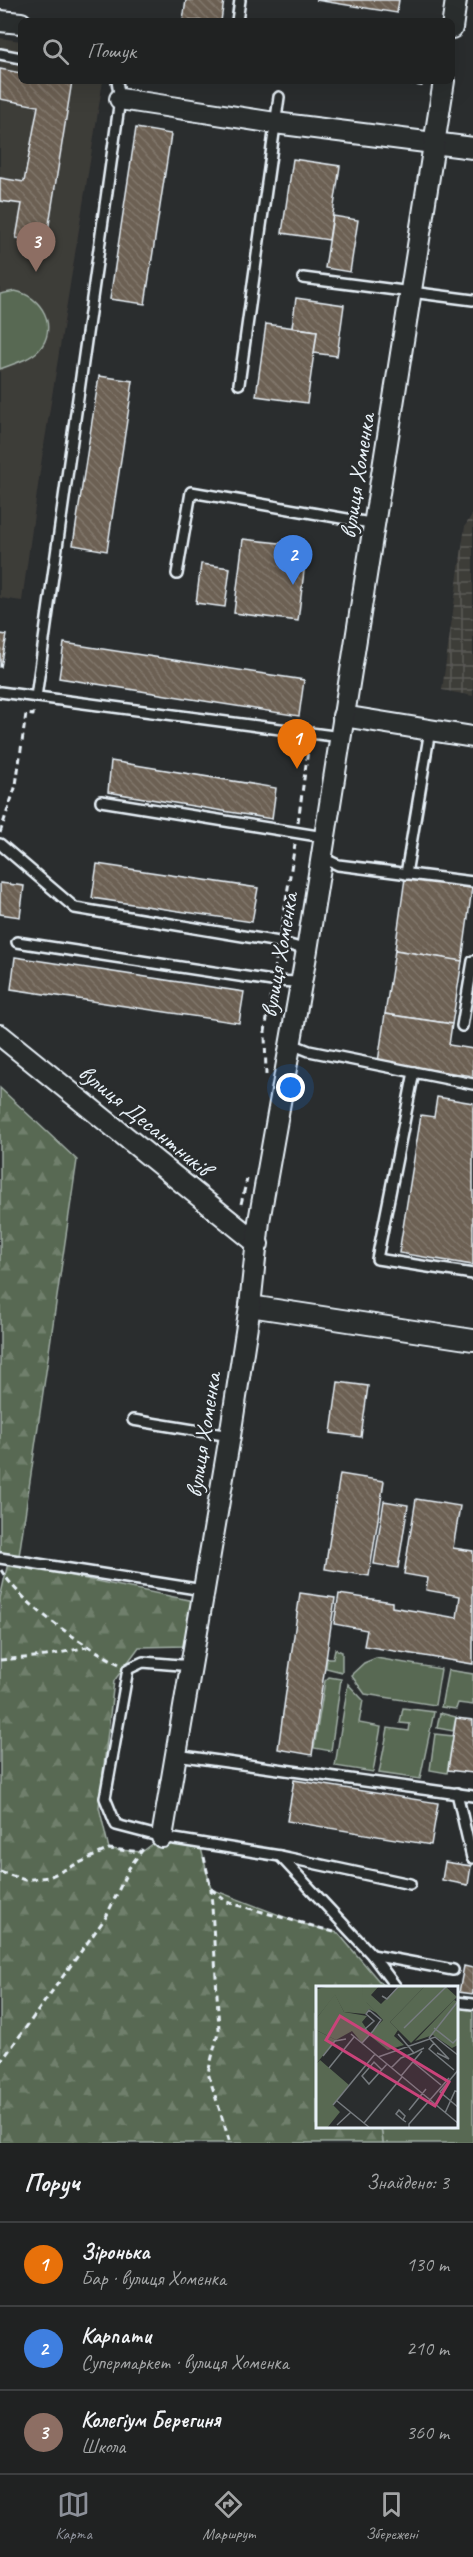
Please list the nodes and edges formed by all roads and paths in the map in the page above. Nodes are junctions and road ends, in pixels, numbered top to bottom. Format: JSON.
{"nodes":[{"id":1,"x":240,"y":0,"type":"edge"},
{"id":2,"x":456,"y":0,"type":"edge"},
{"id":3,"x":237,"y":18,"type":"edge"},
{"id":4,"x":453,"y":18,"type":"edge"},
{"id":5,"x":0,"y":21,"type":"edge"},
{"id":6,"x":18,"y":23,"type":"edge"},
{"id":7,"x":0,"y":54,"type":"edge"},
{"id":8,"x":18,"y":57,"type":"edge"},
{"id":9,"x":443,"y":84,"type":"edge"},
{"id":10,"x":118,"y":90,"type":"edge"},
{"id":11,"x":279,"y":97,"type":"dead end"},
{"id":12,"x":275,"y":123,"type":"junction"},
{"id":13,"x":435,"y":143,"type":"junction"},
{"id":14,"x":473,"y":148,"type":"edge"},
{"id":15,"x":303,"y":278,"type":"dead end"},
{"id":16,"x":412,"y":292,"type":"junction"},
{"id":17,"x":473,"y":300,"type":"edge"},
{"id":18,"x":238,"y":384,"type":"dead end"},
{"id":19,"x":376,"y":524,"type":"junction"},
{"id":20,"x":177,"y":574,"type":"dead end"},
{"id":21,"x":0,"y":692,"type":"edge"},
{"id":22,"x":36,"y":697,"type":"junction"},
{"id":23,"x":344,"y":716,"type":"junction"},
{"id":24,"x":473,"y":725,"type":"edge"},
{"id":25,"x":430,"y":730,"type":"junction"},
{"id":26,"x":464,"y":735,"type":"edge"},
{"id":27,"x":340,"y":737,"type":"junction"},
{"id":28,"x":101,"y":801,"type":"dead end"},
{"id":29,"x":0,"y":833,"type":"edge"},
{"id":30,"x":0,"y":844,"type":"edge"},
{"id":31,"x":323,"y":847,"type":"junction"},
{"id":32,"x":406,"y":874,"type":"junction"},
{"id":33,"x":473,"y":882,"type":"edge"},
{"id":34,"x":17,"y":942,"type":"dead end"},
{"id":35,"x":307,"y":950,"type":"junction"},
{"id":36,"x":473,"y":961,"type":"edge"},
{"id":37,"x":300,"y":982,"type":"junction"},
{"id":38,"x":462,"y":1026,"type":"dead end"},
{"id":39,"x":0,"y":1035,"type":"edge"},
{"id":40,"x":289,"y":1043,"type":"junction"},
{"id":41,"x":414,"y":1072,"type":"junction"},
{"id":42,"x":473,"y":1084,"type":"edge"},
{"id":43,"x":258,"y":1244,"type":"junction"},
{"id":44,"x":473,"y":1274,"type":"edge"},
{"id":45,"x":250,"y":1306,"type":"junction"},
{"id":46,"x":473,"y":1340,"type":"edge"},
{"id":47,"x":133,"y":1420,"type":"dead end"},
{"id":48,"x":230,"y":1436,"type":"junction"},
{"id":49,"x":0,"y":1558,"type":"edge"},
{"id":50,"x":0,"y":1569,"type":"edge"},
{"id":51,"x":203,"y":1590,"type":"junction"},
{"id":52,"x":87,"y":1647,"type":"junction"},
{"id":53,"x":0,"y":1660,"type":"edge"},
{"id":54,"x":192,"y":1666,"type":"junction"},
{"id":55,"x":128,"y":1669,"type":"junction"},
{"id":56,"x":176,"y":1755,"type":"junction"},
{"id":57,"x":457,"y":1793,"type":"junction"},
{"id":58,"x":473,"y":1796,"type":"edge"},
{"id":59,"x":157,"y":1836,"type":"junction"},
{"id":60,"x":200,"y":1844,"type":"junction"},
{"id":61,"x":142,"y":1852,"type":"junction"},
{"id":62,"x":280,"y":1856,"type":"junction"},
{"id":63,"x":472,"y":1858,"type":"edge"},
{"id":64,"x":0,"y":1872,"type":"edge"},
{"id":65,"x":410,"y":1884,"type":"dead end"},
{"id":66,"x":211,"y":1889,"type":"junction"},
{"id":67,"x":347,"y":1930,"type":"junction"},
{"id":68,"x":372,"y":1955,"type":"junction"},
{"id":69,"x":453,"y":1970,"type":"dead end"},
{"id":70,"x":395,"y":1986,"type":"edge"},
{"id":71,"x":458,"y":2002,"type":"edge"},
{"id":72,"x":473,"y":2004,"type":"edge"},
{"id":73,"x":0,"y":2063,"type":"edge"},
{"id":74,"x":230,"y":2143,"type":"edge"}],
"edges":[{"from":1,"to":3,"type":"lane"},
{"from":2,"to":4,"type":"street"},
{"from":5,"to":6,"type":"street"},
{"from":7,"to":8,"type":"lane"},
{"from":9,"to":13,"type":"street","name":"вулиця Хоменка"},
{"from":10,"to":12,"type":"street"},
{"from":10,"to":22,"type":"lane"},
{"from":11,"to":12,"type":"lane"},
{"from":12,"to":13,"type":"street"},
{"from":12,"to":18,"type":"lane"},
{"from":13,"to":14,"type":"street"},
{"from":13,"to":16,"type":"street","name":"вулиця Хоменка"},
{"from":15,"to":16,"type":"lane"},
{"from":16,"to":17,"type":"lane"},
{"from":16,"to":19,"type":"street","name":"вулиця Хоменка"},
{"from":19,"to":20,"type":"lane"},
{"from":19,"to":23,"type":"street","name":"вулиця Хоменка"},
{"from":21,"to":22,"type":"lane"},
{"from":22,"to":27,"type":"lane"},
{"from":22,"to":29,"type":"path"},
{"from":23,"to":25,"type":"street"},
{"from":23,"to":27,"type":"street","name":"вулиця Хоменка"},
{"from":24,"to":26,"type":"lane"},
{"from":25,"to":26,"type":"street"},
{"from":25,"to":32,"type":"lane"},
{"from":27,"to":31,"type":"street","name":"вулиця Хоменка"},
{"from":28,"to":31,"type":"lane"},
{"from":30,"to":35,"type":"lane"},
{"from":31,"to":32,"type":"lane"},
{"from":31,"to":35,"type":"street","name":"вулиця Хоменка"},
{"from":32,"to":33,"type":"lane"},
{"from":34,"to":37,"type":"lane"},
{"from":35,"to":37,"type":"street","name":"вулиця Хоменка"},
{"from":36,"to":38,"type":"lane"},
{"from":37,"to":40,"type":"street","name":"вулиця Хоменка"},
{"from":39,"to":43,"type":"street","name":"вулиця Десантників"},
{"from":40,"to":41,"type":"lane"},
{"from":40,"to":43,"type":"street","name":"вулиця Хоменка"},
{"from":41,"to":42,"type":"lane"},
{"from":41,"to":44,"type":"lane"},
{"from":43,"to":45,"type":"street","name":"вулиця Хоменка"},
{"from":45,"to":46,"type":"street"},
{"from":45,"to":48,"type":"street","name":"вулиця Хоменка"},
{"from":47,"to":48,"type":"lane"},
{"from":48,"to":51,"type":"street","name":"вулиця Хоменка"},
{"from":49,"to":51,"type":"lane"},
{"from":50,"to":52,"type":"path"},
{"from":51,"to":54,"type":"street","name":"вулиця Хоменка"},
{"from":52,"to":53,"type":"path"},
{"from":52,"to":55,"type":"path"},
{"from":54,"to":55,"type":"lane"},
{"from":54,"to":56,"type":"street","name":"вулиця Хоменка"},
{"from":55,"to":59,"type":"lane"},
{"from":56,"to":57,"type":"lane"},
{"from":56,"to":59,"type":"street","name":"вулиця Хоменка"},
{"from":57,"to":58,"type":"lane"},
{"from":57,"to":63,"type":"lane"},
{"from":59,"to":60,"type":"lane"},
{"from":59,"to":61,"type":"path"},
{"from":60,"to":62,"type":"lane"},
{"from":60,"to":66,"type":"path"},
{"from":61,"to":64,"type":"path"},
{"from":61,"to":73,"type":"path"},
{"from":62,"to":65,"type":"lane"},
{"from":62,"to":67,"type":"lane"},
{"from":66,"to":67,"type":"path"},
{"from":66,"to":74,"type":"path"},
{"from":67,"to":68,"type":"lane"},
{"from":68,"to":69,"type":"lane"},
{"from":68,"to":70,"type":"lane"},
{"from":71,"to":72,"type":"lane"}]}
